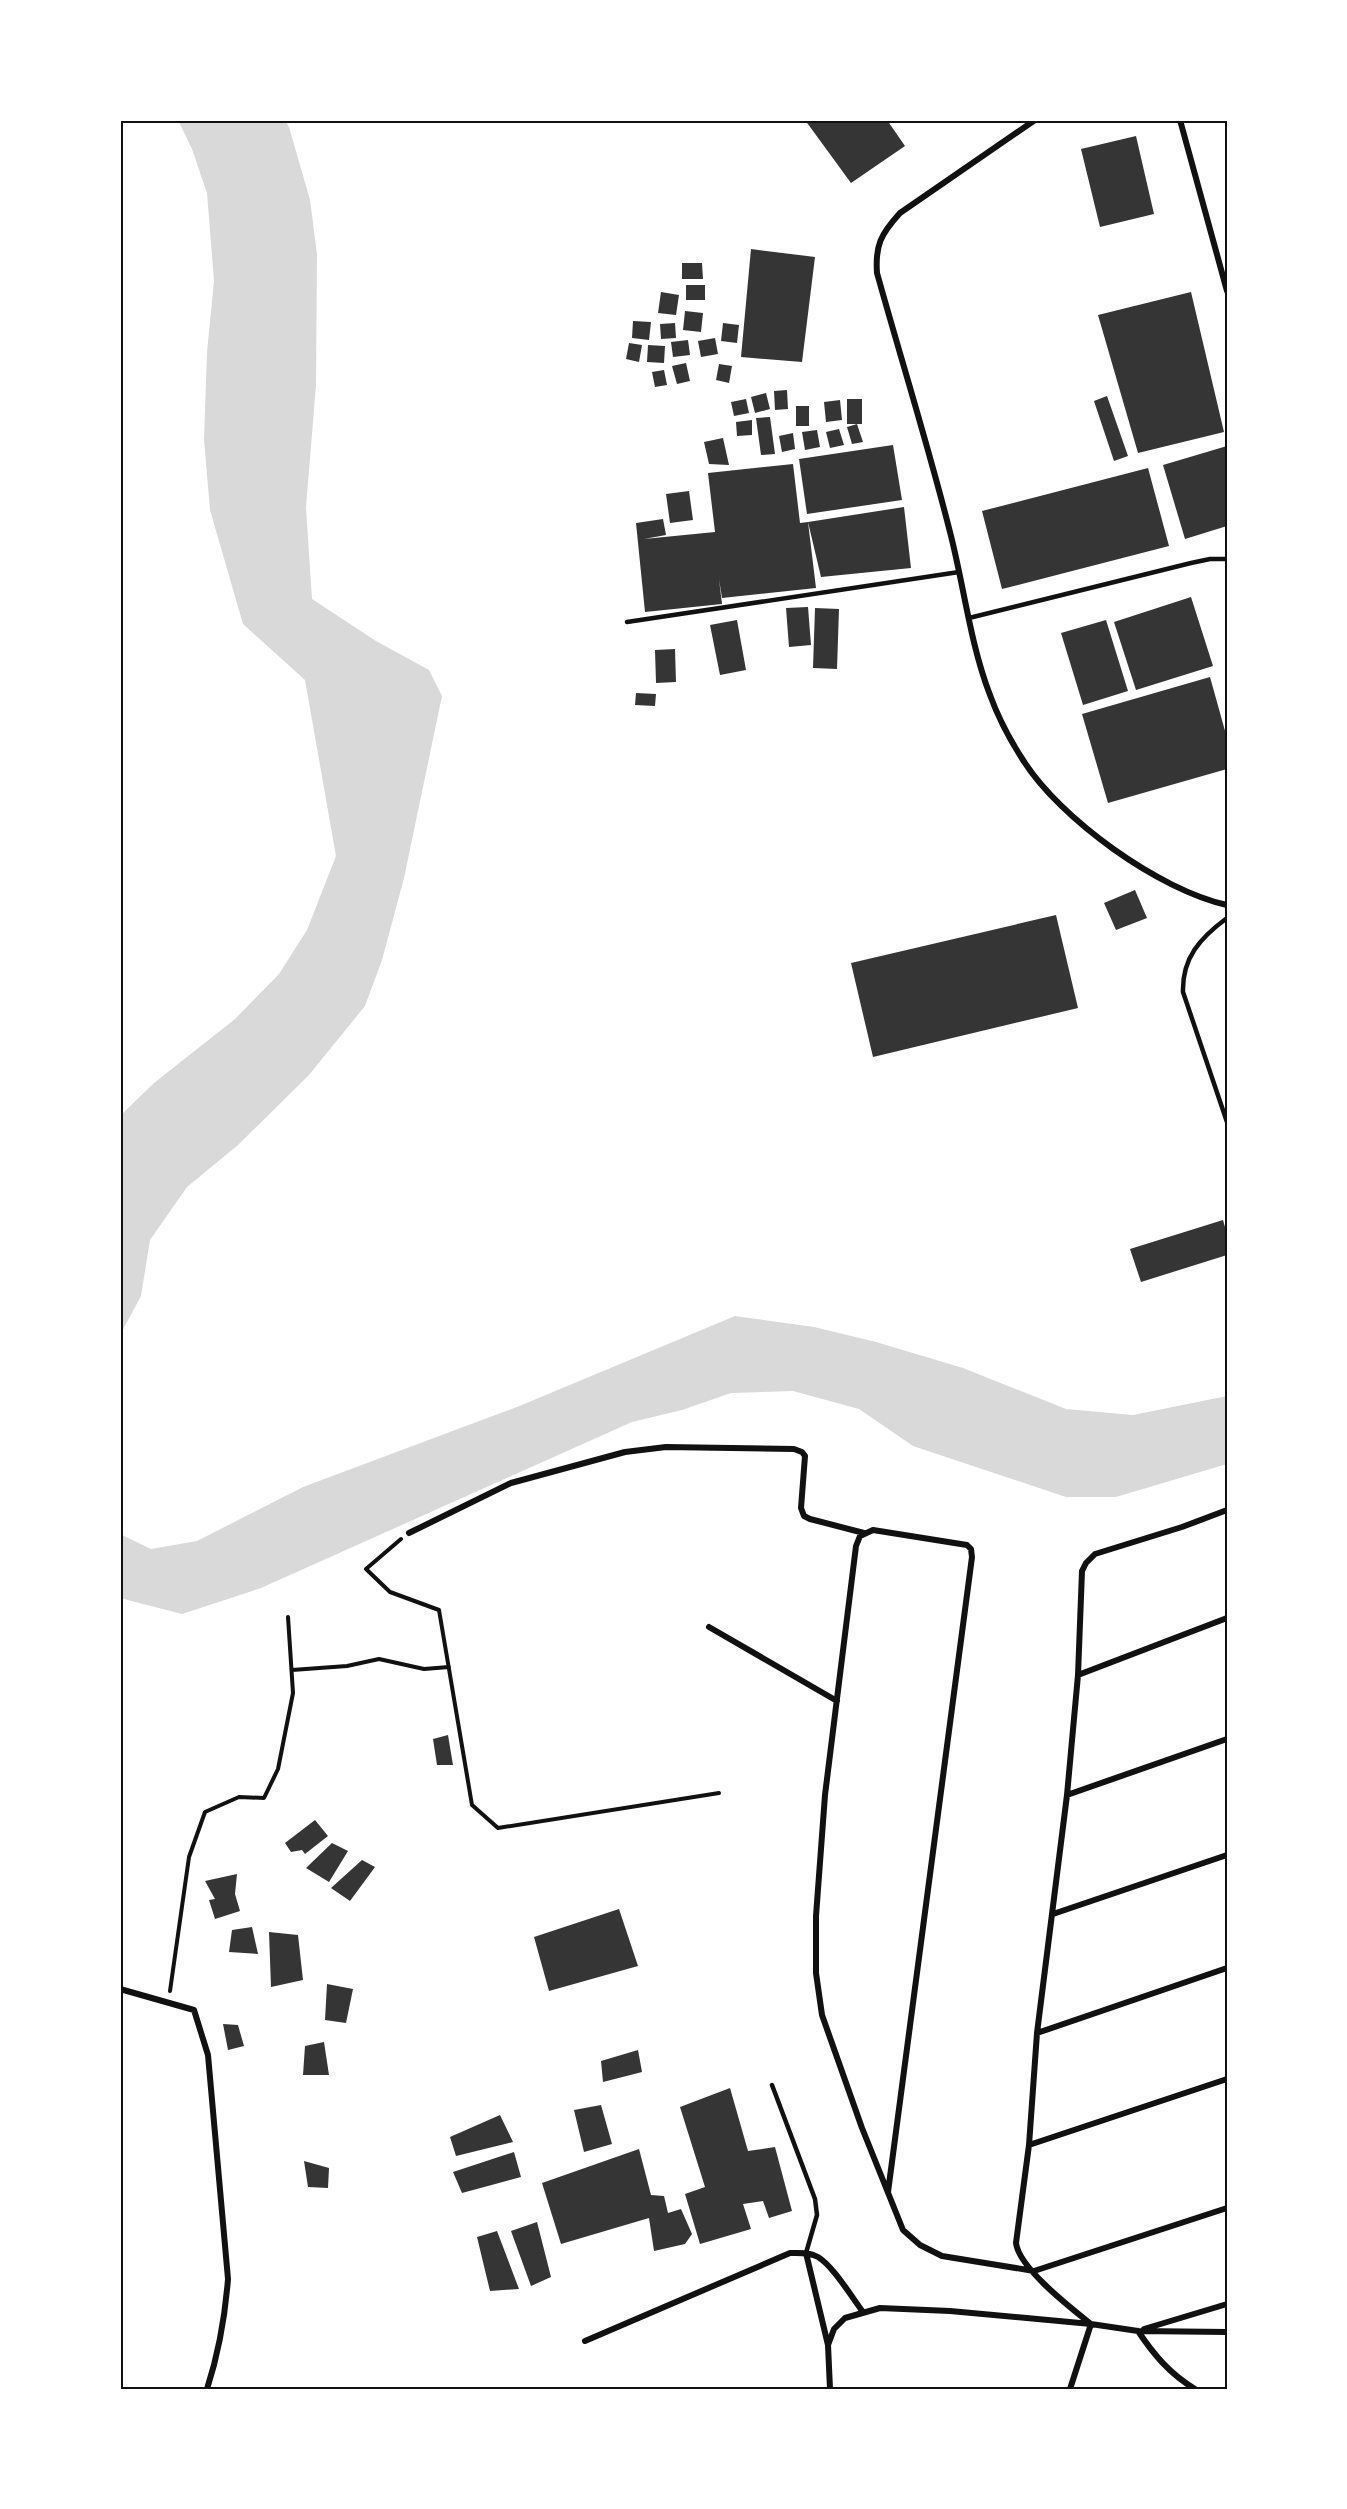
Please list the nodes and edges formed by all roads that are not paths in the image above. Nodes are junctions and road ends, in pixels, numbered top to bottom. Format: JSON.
{"nodes":[{"id":1,"x":1035,"y":120,"type":"edge"},
{"id":2,"x":1180,"y":120,"type":"edge"},
{"id":3,"x":1227,"y":291,"type":"edge"},
{"id":4,"x":1227,"y":559,"type":"edge"},
{"id":5,"x":958,"y":572,"type":"junction"},
{"id":6,"x":969,"y":618,"type":"junction"},
{"id":7,"x":627,"y":622,"type":"dead end"},
{"id":8,"x":1227,"y":905,"type":"edge"},
{"id":9,"x":1227,"y":918,"type":"edge"},
{"id":10,"x":1227,"y":1122,"type":"edge"},
{"id":11,"x":1227,"y":1510,"type":"edge"},
{"id":12,"x":409,"y":1533,"type":"road end"},
{"id":13,"x":864,"y":1533,"type":"junction"},
{"id":14,"x":1227,"y":1618,"type":"edge"},
{"id":15,"x":709,"y":1627,"type":"dead end"},
{"id":16,"x":1078,"y":1675,"type":"junction"},
{"id":17,"x":837,"y":1701,"type":"junction"},
{"id":18,"x":1227,"y":1739,"type":"edge"},
{"id":19,"x":1067,"y":1795,"type":"junction"},
{"id":20,"x":1227,"y":1855,"type":"edge"},
{"id":21,"x":1053,"y":1914,"type":"junction"},
{"id":22,"x":1227,"y":1968,"type":"edge"},
{"id":23,"x":120,"y":1989,"type":"edge"},
{"id":24,"x":1037,"y":2033,"type":"junction"},
{"id":25,"x":1227,"y":2079,"type":"edge"},
{"id":26,"x":772,"y":2085,"type":"dead end"},
{"id":27,"x":1029,"y":2145,"type":"junction"},
{"id":28,"x":888,"y":2192,"type":"junction"},
{"id":29,"x":1227,"y":2208,"type":"edge"},
{"id":30,"x":806,"y":2253,"type":"junction"},
{"id":31,"x":1034,"y":2271,"type":"junction"},
{"id":32,"x":1227,"y":2304,"type":"edge"},
{"id":33,"x":863,"y":2312,"type":"junction"},
{"id":34,"x":1091,"y":2324,"type":"junction"},
{"id":35,"x":1138,"y":2331,"type":"junction"},
{"id":36,"x":1227,"y":2332,"type":"edge"},
{"id":37,"x":585,"y":2341,"type":"dead end"},
{"id":38,"x":828,"y":2345,"type":"junction"},
{"id":39,"x":207,"y":2389,"type":"edge"},
{"id":40,"x":830,"y":2389,"type":"edge"},
{"id":41,"x":1070,"y":2389,"type":"edge"},
{"id":42,"x":1195,"y":2389,"type":"edge"}],
"edges":[{"from":1,"to":5,"type":"street"},
{"from":2,"to":3,"type":"street"},
{"from":4,"to":6,"type":"lane"},
{"from":5,"to":6,"type":"street"},
{"from":5,"to":7,"type":"lane"},
{"from":6,"to":8,"type":"street"},
{"from":9,"to":10,"type":"lane"},
{"from":11,"to":16,"type":"street"},
{"from":12,"to":13,"type":"street"},
{"from":13,"to":17,"type":"street"},
{"from":13,"to":28,"type":"street"},
{"from":14,"to":16,"type":"street"},
{"from":15,"to":17,"type":"street"},
{"from":16,"to":19,"type":"street"},
{"from":17,"to":28,"type":"street"},
{"from":18,"to":19,"type":"street"},
{"from":19,"to":21,"type":"street"},
{"from":20,"to":21,"type":"street"},
{"from":21,"to":24,"type":"street"},
{"from":22,"to":24,"type":"street"},
{"from":23,"to":39,"type":"street"},
{"from":24,"to":27,"type":"street"},
{"from":25,"to":27,"type":"street"},
{"from":26,"to":30,"type":"lane"},
{"from":27,"to":31,"type":"street"},
{"from":28,"to":31,"type":"street"},
{"from":29,"to":31,"type":"street"},
{"from":30,"to":33,"type":"street"},
{"from":30,"to":37,"type":"street"},
{"from":30,"to":38,"type":"street"},
{"from":31,"to":34,"type":"street"},
{"from":32,"to":35,"type":"street"},
{"from":33,"to":34,"type":"street"},
{"from":33,"to":38,"type":"street"},
{"from":34,"to":35,"type":"street"},
{"from":34,"to":41,"type":"street"},
{"from":35,"to":36,"type":"street"},
{"from":35,"to":42,"type":"street"},
{"from":38,"to":40,"type":"street"}]}
